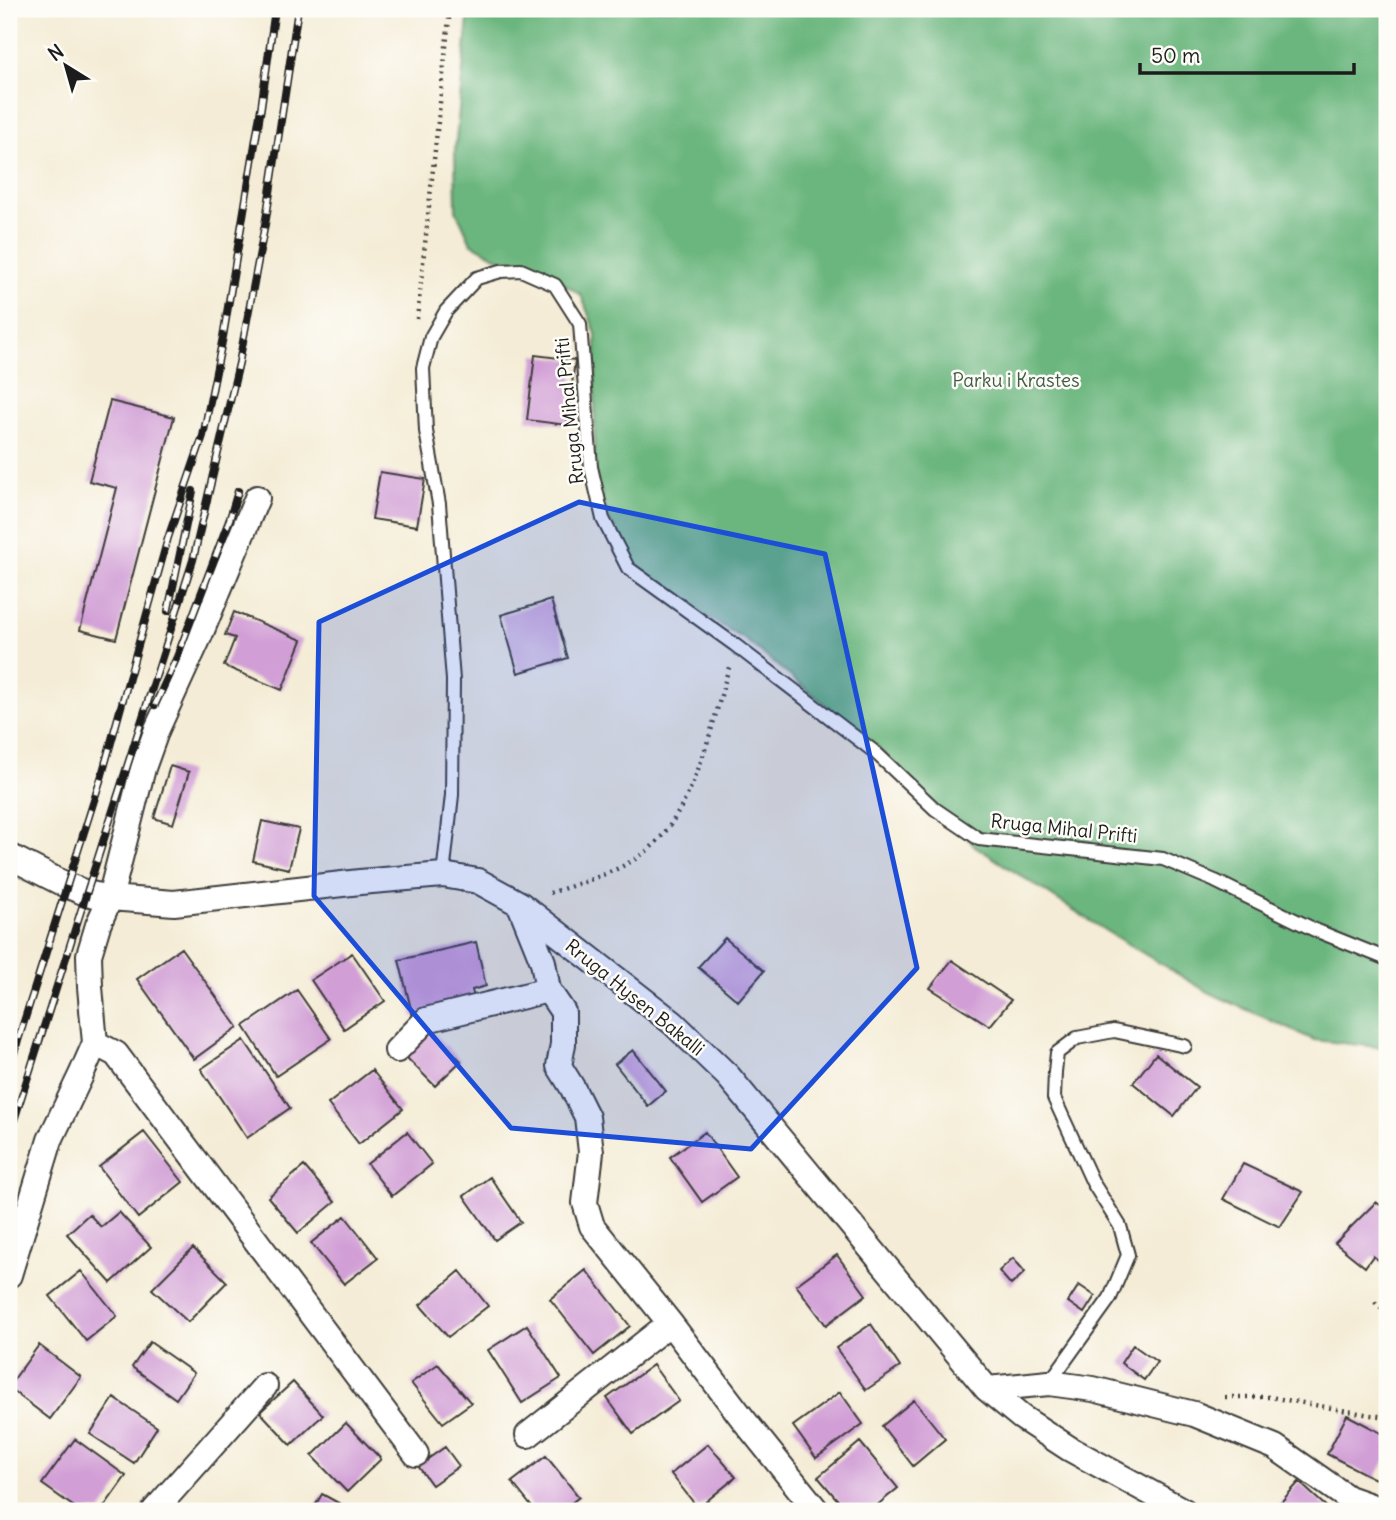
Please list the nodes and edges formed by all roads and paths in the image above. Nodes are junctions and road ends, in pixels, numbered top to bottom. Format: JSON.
{"nodes":[{"id":1,"x":450,"y":9,"type":"edge"},
{"id":2,"x":416,"y":328,"type":"dead end"},
{"id":3,"x":257,"y":498,"type":"dead end"},
{"id":4,"x":735,"y":645,"type":"junction"},
{"id":5,"x":9,"y":856,"type":"edge"},
{"id":6,"x":443,"y":875,"type":"junction"},
{"id":7,"x":110,"y":898,"type":"junction"},
{"id":8,"x":520,"y":904,"type":"junction"},
{"id":9,"x":1387,"y":959,"type":"edge"},
{"id":10,"x":548,"y":990,"type":"junction"},
{"id":11,"x":95,"y":1042,"type":"junction"},
{"id":12,"x":1185,"y":1045,"type":"dead end"},
{"id":13,"x":397,"y":1050,"type":"dead end"},
{"id":14,"x":9,"y":1275,"type":"edge"},
{"id":15,"x":1376,"y":1302,"type":"dead end"},
{"id":16,"x":1387,"y":1315,"type":"edge"},
{"id":17,"x":670,"y":1323,"type":"junction"},
{"id":18,"x":1049,"y":1383,"type":"junction"},
{"id":19,"x":265,"y":1385,"type":"dead end"},
{"id":20,"x":987,"y":1389,"type":"junction"},
{"id":21,"x":1217,"y":1397,"type":"dead end"},
{"id":22,"x":1387,"y":1417,"type":"edge"},
{"id":23,"x":528,"y":1435,"type":"dead end"},
{"id":24,"x":416,"y":1454,"type":"dead end"},
{"id":25,"x":154,"y":1511,"type":"edge"},
{"id":26,"x":817,"y":1511,"type":"edge"},
{"id":27,"x":1184,"y":1511,"type":"edge"},
{"id":28,"x":1385,"y":1511,"type":"edge"}],
"edges":[{"from":1,"to":2,"type":"path"},
{"from":3,"to":7,"type":"street"},
{"from":4,"to":6,"type":"lane","name":"Rruga Mihal Prifti"},
{"from":4,"to":8,"type":"path"},
{"from":4,"to":9,"type":"lane","name":"Rruga Mihal Prifti"},
{"from":5,"to":7,"type":"street","name":"Rruga Hysen Bakalli"},
{"from":6,"to":7,"type":"street","name":"Rruga Hysen Bakalli"},
{"from":6,"to":8,"type":"street","name":"Rruga Hysen Bakalli"},
{"from":7,"to":11,"type":"street"},
{"from":8,"to":10,"type":"street"},
{"from":8,"to":20,"type":"street","name":"Rruga Hysen Bakalli"},
{"from":10,"to":13,"type":"street"},
{"from":10,"to":17,"type":"street"},
{"from":11,"to":14,"type":"street"},
{"from":11,"to":24,"type":"street"},
{"from":12,"to":18,"type":"lane"},
{"from":15,"to":16,"type":"path"},
{"from":17,"to":23,"type":"street"},
{"from":17,"to":26,"type":"street"},
{"from":18,"to":20,"type":"street"},
{"from":18,"to":28,"type":"street"},
{"from":19,"to":25,"type":"street"},
{"from":20,"to":27,"type":"street","name":"Rruga Hysen Bakalli"},
{"from":21,"to":22,"type":"path"}]}
